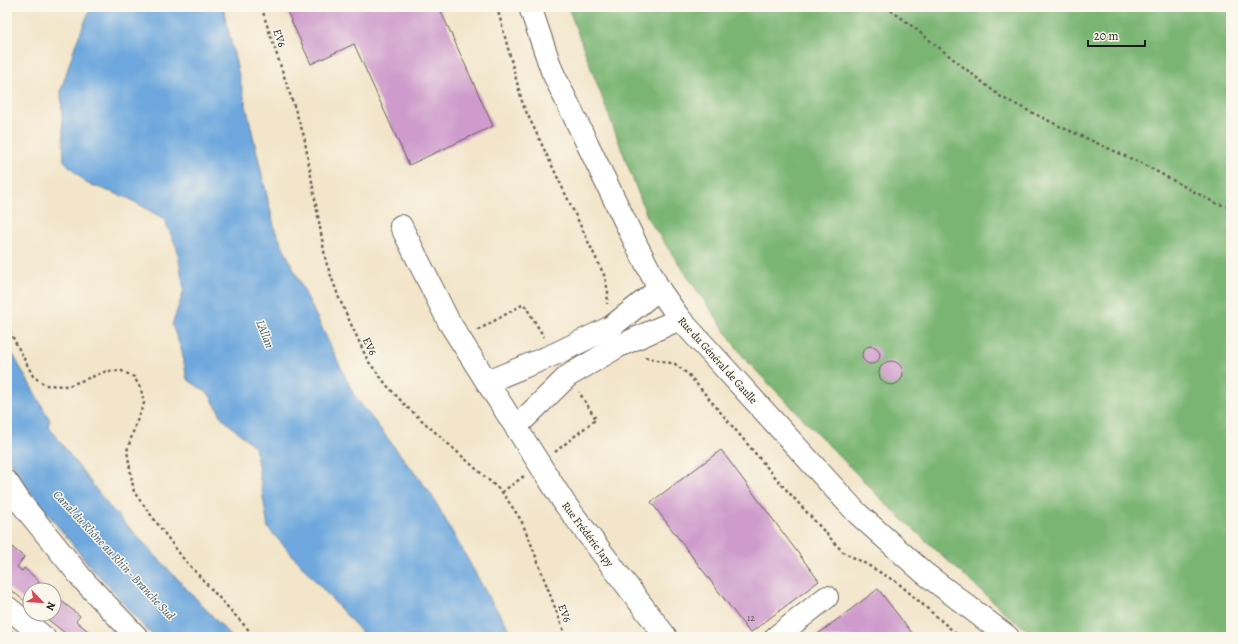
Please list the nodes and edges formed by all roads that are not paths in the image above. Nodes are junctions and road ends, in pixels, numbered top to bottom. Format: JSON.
{"nodes":[{"id":1,"x":530,"y":7,"type":"edge"},
{"id":2,"x":401,"y":226,"type":"dead end"},
{"id":3,"x":659,"y":289,"type":"junction"},
{"id":4,"x":680,"y":319,"type":"junction"},
{"id":5,"x":487,"y":382,"type":"junction"},
{"id":6,"x":516,"y":427,"type":"junction"},
{"id":7,"x":7,"y":482,"type":"edge"},
{"id":8,"x":827,"y":597,"type":"dead end"},
{"id":9,"x":7,"y":607,"type":"edge"},
{"id":10,"x":44,"y":637,"type":"edge"},
{"id":11,"x":137,"y":637,"type":"edge"},
{"id":12,"x":666,"y":637,"type":"edge"},
{"id":13,"x":776,"y":637,"type":"edge"},
{"id":14,"x":1008,"y":637,"type":"edge"}],
"edges":[{"from":1,"to":3,"type":"street","name":"Rue du Général de Gaulle"},
{"from":2,"to":5,"type":"street","name":"Rue Frédéric Japy"},
{"from":3,"to":4,"type":"street","name":"Rue du Général de Gaulle"},
{"from":3,"to":5,"type":"street"},
{"from":4,"to":6,"type":"street"},
{"from":4,"to":14,"type":"street","name":"Rue du Général de Gaulle"},
{"from":5,"to":6,"type":"street","name":"Rue Frédéric Japy"},
{"from":6,"to":12,"type":"street","name":"Rue Frédéric Japy"},
{"from":7,"to":11,"type":"street"},
{"from":8,"to":13,"type":"street"},
{"from":9,"to":10,"type":"street"}]}
